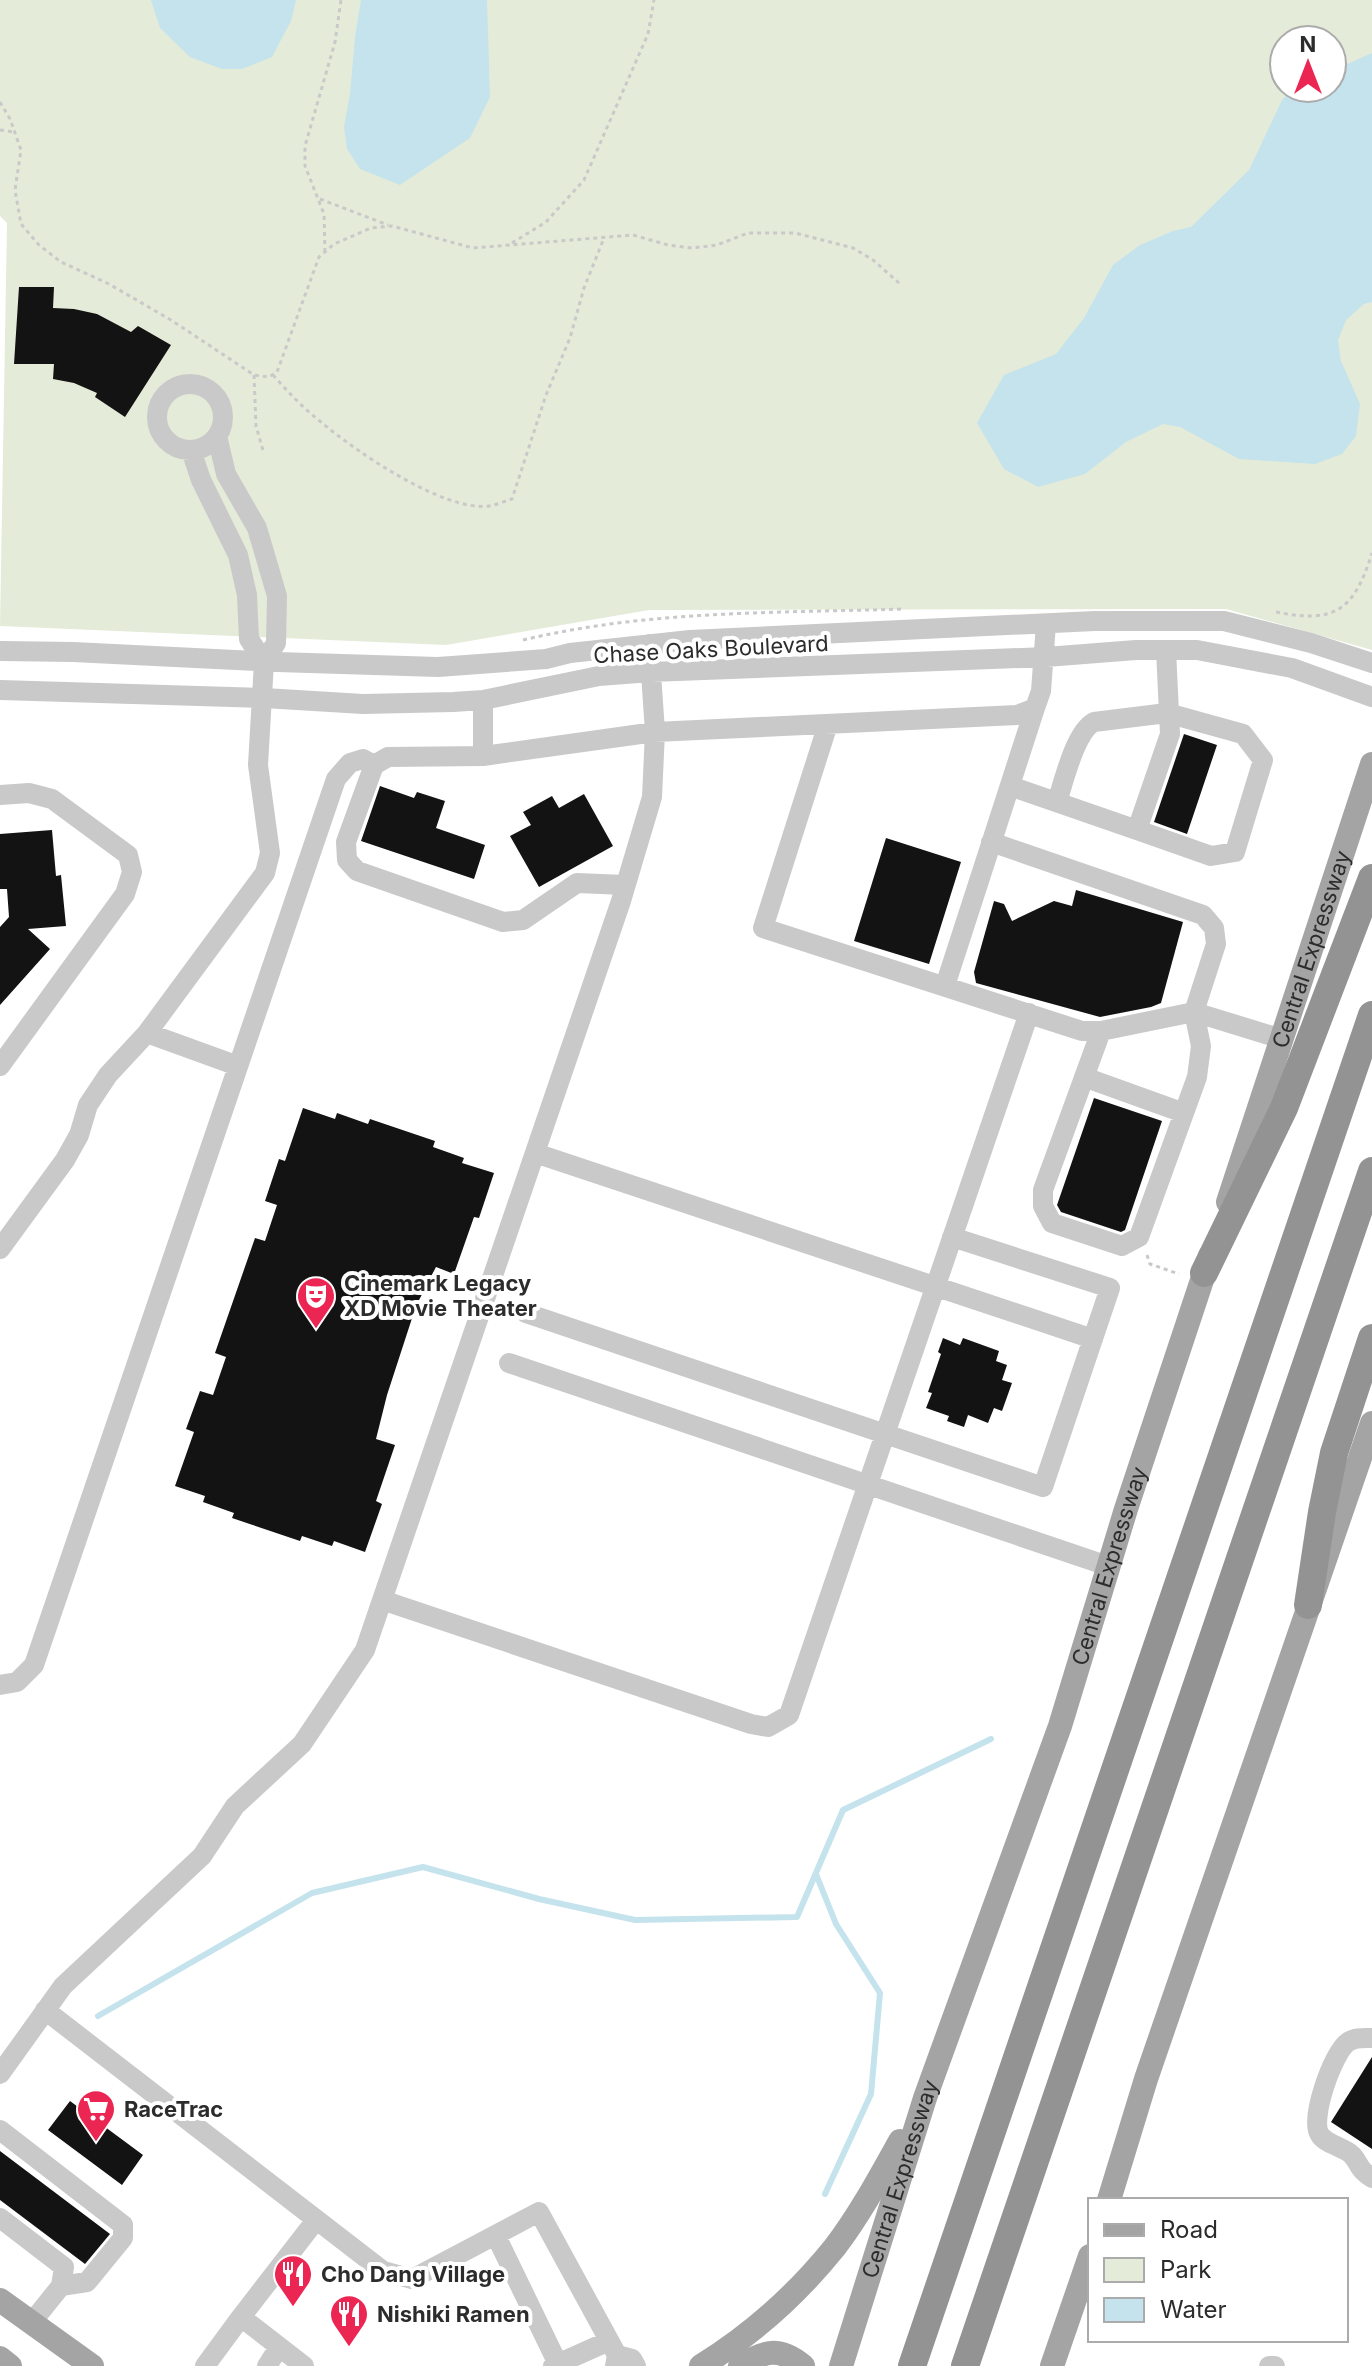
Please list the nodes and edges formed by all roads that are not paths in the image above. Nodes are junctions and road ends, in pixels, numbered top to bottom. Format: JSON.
{"nodes":[{"id":1,"x":217,"y":436,"type":"junction"},
{"id":2,"x":191,"y":450,"type":"junction"},
{"id":3,"x":1046,"y":624,"type":"junction"},
{"id":4,"x":649,"y":644,"type":"junction"},
{"id":5,"x":1166,"y":650,"type":"junction"},
{"id":6,"x":0,"y":651,"type":"edge"},
{"id":7,"x":1046,"y":657,"type":"junction"},
{"id":8,"x":264,"y":662,"type":"junction"},
{"id":9,"x":1372,"y":663,"type":"edge"},
{"id":10,"x":651,"y":672,"type":"junction"},
{"id":11,"x":0,"y":690,"type":"edge"},
{"id":12,"x":1372,"y":697,"type":"edge"},
{"id":13,"x":264,"y":698,"type":"junction"},
{"id":14,"x":483,"y":700,"type":"junction"},
{"id":15,"x":1035,"y":708,"type":"junction"},
{"id":16,"x":1167,"y":713,"type":"junction"},
{"id":17,"x":828,"y":724,"type":"junction"},
{"id":18,"x":655,"y":732,"type":"junction"},
{"id":19,"x":483,"y":756,"type":"junction"},
{"id":20,"x":1372,"y":764,"type":"edge"},
{"id":21,"x":374,"y":765,"type":"junction"},
{"id":22,"x":1010,"y":786,"type":"junction"},
{"id":23,"x":0,"y":795,"type":"edge"},
{"id":24,"x":1057,"y":802,"type":"junction"},
{"id":25,"x":1137,"y":830,"type":"junction"},
{"id":26,"x":991,"y":842,"type":"junction"},
{"id":27,"x":1372,"y":878,"type":"edge"},
{"id":28,"x":625,"y":885,"type":"junction"},
{"id":29,"x":945,"y":986,"type":"junction"},
{"id":30,"x":1194,"y":1012,"type":"junction"},
{"id":31,"x":1029,"y":1013,"type":"junction"},
{"id":32,"x":1372,"y":1015,"type":"edge"},
{"id":33,"x":1101,"y":1031,"type":"junction"},
{"id":34,"x":147,"y":1033,"type":"junction"},
{"id":35,"x":1282,"y":1039,"type":"junction"},
{"id":36,"x":0,"y":1066,"type":"edge"},
{"id":37,"x":238,"y":1066,"type":"junction"},
{"id":38,"x":1084,"y":1077,"type":"junction"},
{"id":39,"x":1184,"y":1113,"type":"junction"},
{"id":40,"x":535,"y":1153,"type":"junction"},
{"id":41,"x":1372,"y":1171,"type":"edge"},
{"id":42,"x":952,"y":1237,"type":"junction"},
{"id":43,"x":0,"y":1249,"type":"edge"},
{"id":44,"x":1192,"y":1273,"type":"junction"},
{"id":45,"x":935,"y":1288,"type":"junction"},
{"id":46,"x":526,"y":1313,"type":"dead end"},
{"id":47,"x":1372,"y":1338,"type":"edge"},
{"id":48,"x":1093,"y":1339,"type":"junction"},
{"id":49,"x":509,"y":1363,"type":"dead end"},
{"id":50,"x":1372,"y":1423,"type":"edge"},
{"id":51,"x":885,"y":1434,"type":"junction"},
{"id":52,"x":868,"y":1485,"type":"junction"},
{"id":53,"x":1108,"y":1566,"type":"junction"},
{"id":54,"x":382,"y":1600,"type":"junction"},
{"id":55,"x":1308,"y":1605,"type":"junction"},
{"id":56,"x":0,"y":1685,"type":"edge"},
{"id":57,"x":45,"y":2010,"type":"junction"},
{"id":58,"x":1372,"y":2038,"type":"edge"},
{"id":59,"x":0,"y":2074,"type":"edge"},
{"id":60,"x":925,"y":2098,"type":"junction"},
{"id":61,"x":0,"y":2130,"type":"edge"},
{"id":62,"x":1372,"y":2178,"type":"edge"},
{"id":63,"x":1110,"y":2198,"type":"edge"},
{"id":64,"x":0,"y":2218,"type":"edge"},
{"id":65,"x":316,"y":2220,"type":"junction"},
{"id":66,"x":496,"y":2236,"type":"junction"},
{"id":67,"x":1088,"y":2262,"type":"edge"},
{"id":68,"x":1088,"y":2277,"type":"edge"},
{"id":69,"x":61,"y":2286,"type":"junction"},
{"id":70,"x":0,"y":2300,"type":"edge"},
{"id":71,"x":241,"y":2317,"type":"junction"},
{"id":72,"x":32,"y":2322,"type":"junction"},
{"id":73,"x":279,"y":2347,"type":"junction"},
{"id":74,"x":614,"y":2354,"type":"edge"},
{"id":75,"x":0,"y":2358,"type":"edge"},
{"id":76,"x":555,"y":2365,"type":"edge"},
{"id":77,"x":10,"y":2366,"type":"edge"},
{"id":78,"x":92,"y":2366,"type":"edge"},
{"id":79,"x":205,"y":2366,"type":"edge"},
{"id":80,"x":267,"y":2366,"type":"edge"},
{"id":81,"x":304,"y":2366,"type":"edge"},
{"id":82,"x":636,"y":2366,"type":"edge"},
{"id":83,"x":701,"y":2366,"type":"edge"},
{"id":84,"x":740,"y":2366,"type":"edge"},
{"id":85,"x":803,"y":2366,"type":"edge"},
{"id":86,"x":841,"y":2366,"type":"edge"},
{"id":87,"x":912,"y":2366,"type":"edge"},
{"id":88,"x":965,"y":2366,"type":"edge"},
{"id":89,"x":1052,"y":2366,"type":"edge"},
{"id":90,"x":1066,"y":2366,"type":"edge"}],
"edges":[{"from":1,"to":2,"type":"street"},
{"from":1,"to":2,"type":"street"},
{"from":1,"to":8,"type":"street"},
{"from":2,"to":8,"type":"street"},
{"from":3,"to":4,"type":"street","name":"Chase Oaks Boulevard"},
{"from":3,"to":7,"type":"street"},
{"from":3,"to":9,"type":"street","name":"Chase Oaks Boulevard"},
{"from":4,"to":8,"type":"street","name":"Chase Oaks Boulevard"},
{"from":4,"to":10,"type":"street"},
{"from":5,"to":7,"type":"street","name":"Chase Oaks Boulevard"},
{"from":5,"to":12,"type":"street","name":"Chase Oaks Boulevard"},
{"from":5,"to":16,"type":"street"},
{"from":6,"to":8,"type":"street","name":"Chase Oaks Boulevard"},
{"from":7,"to":10,"type":"street","name":"Chase Oaks Boulevard"},
{"from":7,"to":15,"type":"street"},
{"from":8,"to":13,"type":"street"},
{"from":10,"to":14,"type":"street","name":"Chase Oaks Boulevard"},
{"from":10,"to":18,"type":"street"},
{"from":11,"to":13,"type":"street","name":"Chase Oaks Boulevard"},
{"from":13,"to":14,"type":"street","name":"Chase Oaks Boulevard"},
{"from":13,"to":34,"type":"street"},
{"from":14,"to":19,"type":"street"},
{"from":15,"to":17,"type":"street"},
{"from":15,"to":22,"type":"street"},
{"from":16,"to":24,"type":"street"},
{"from":16,"to":25,"type":"street"},
{"from":16,"to":25,"type":"street"},
{"from":17,"to":18,"type":"street"},
{"from":17,"to":29,"type":"street"},
{"from":18,"to":19,"type":"street"},
{"from":18,"to":28,"type":"street"},
{"from":19,"to":21,"type":"street"},
{"from":20,"to":35,"type":"main road","name":"Central Expressway"},
{"from":21,"to":28,"type":"street"},
{"from":21,"to":37,"type":"street"},
{"from":22,"to":24,"type":"street"},
{"from":22,"to":26,"type":"street"},
{"from":23,"to":36,"type":"street"},
{"from":24,"to":25,"type":"street"},
{"from":26,"to":29,"type":"street"},
{"from":26,"to":30,"type":"street"},
{"from":27,"to":44,"type":"highway"},
{"from":28,"to":40,"type":"street"},
{"from":29,"to":31,"type":"street"},
{"from":30,"to":33,"type":"street"},
{"from":30,"to":35,"type":"street"},
{"from":30,"to":39,"type":"street"},
{"from":31,"to":33,"type":"street"},
{"from":31,"to":42,"type":"street"},
{"from":32,"to":87,"type":"highway"},
{"from":33,"to":38,"type":"street"},
{"from":34,"to":37,"type":"street"},
{"from":34,"to":43,"type":"street"},
{"from":35,"to":44,"type":"main road","name":"Central Expressway"},
{"from":37,"to":56,"type":"street"},
{"from":38,"to":39,"type":"street"},
{"from":38,"to":39,"type":"street"},
{"from":40,"to":45,"type":"street"},
{"from":40,"to":54,"type":"street"},
{"from":41,"to":88,"type":"highway"},
{"from":42,"to":45,"type":"street"},
{"from":42,"to":48,"type":"street"},
{"from":44,"to":53,"type":"main road","name":"Central Expressway"},
{"from":45,"to":48,"type":"street"},
{"from":45,"to":51,"type":"street"},
{"from":46,"to":51,"type":"street"},
{"from":47,"to":55,"type":"highway"},
{"from":48,"to":51,"type":"street"},
{"from":49,"to":52,"type":"street"},
{"from":50,"to":55,"type":"main road"},
{"from":51,"to":52,"type":"street"},
{"from":52,"to":53,"type":"street"},
{"from":52,"to":54,"type":"street"},
{"from":53,"to":60,"type":"main road","name":"Central Expressway"},
{"from":54,"to":57,"type":"street"},
{"from":55,"to":63,"type":"main road"},
{"from":57,"to":59,"type":"street"},
{"from":57,"to":65,"type":"street"},
{"from":58,"to":62,"type":"street"},
{"from":60,"to":83,"type":"main road"},
{"from":60,"to":86,"type":"main road","name":"Central Expressway"},
{"from":61,"to":69,"type":"street"},
{"from":64,"to":69,"type":"street"},
{"from":65,"to":66,"type":"street"},
{"from":65,"to":71,"type":"street"},
{"from":66,"to":74,"type":"street"},
{"from":66,"to":76,"type":"street"},
{"from":67,"to":89,"type":"main road"},
{"from":68,"to":90,"type":"main road"},
{"from":69,"to":72,"type":"street"},
{"from":70,"to":72,"type":"main road"},
{"from":71,"to":73,"type":"street"},
{"from":71,"to":79,"type":"street"},
{"from":72,"to":78,"type":"main road"},
{"from":73,"to":80,"type":"street"},
{"from":73,"to":81,"type":"street"},
{"from":74,"to":76,"type":"street"},
{"from":74,"to":82,"type":"street"},
{"from":75,"to":77,"type":"main road"},
{"from":84,"to":85,"type":"main road"}]}
